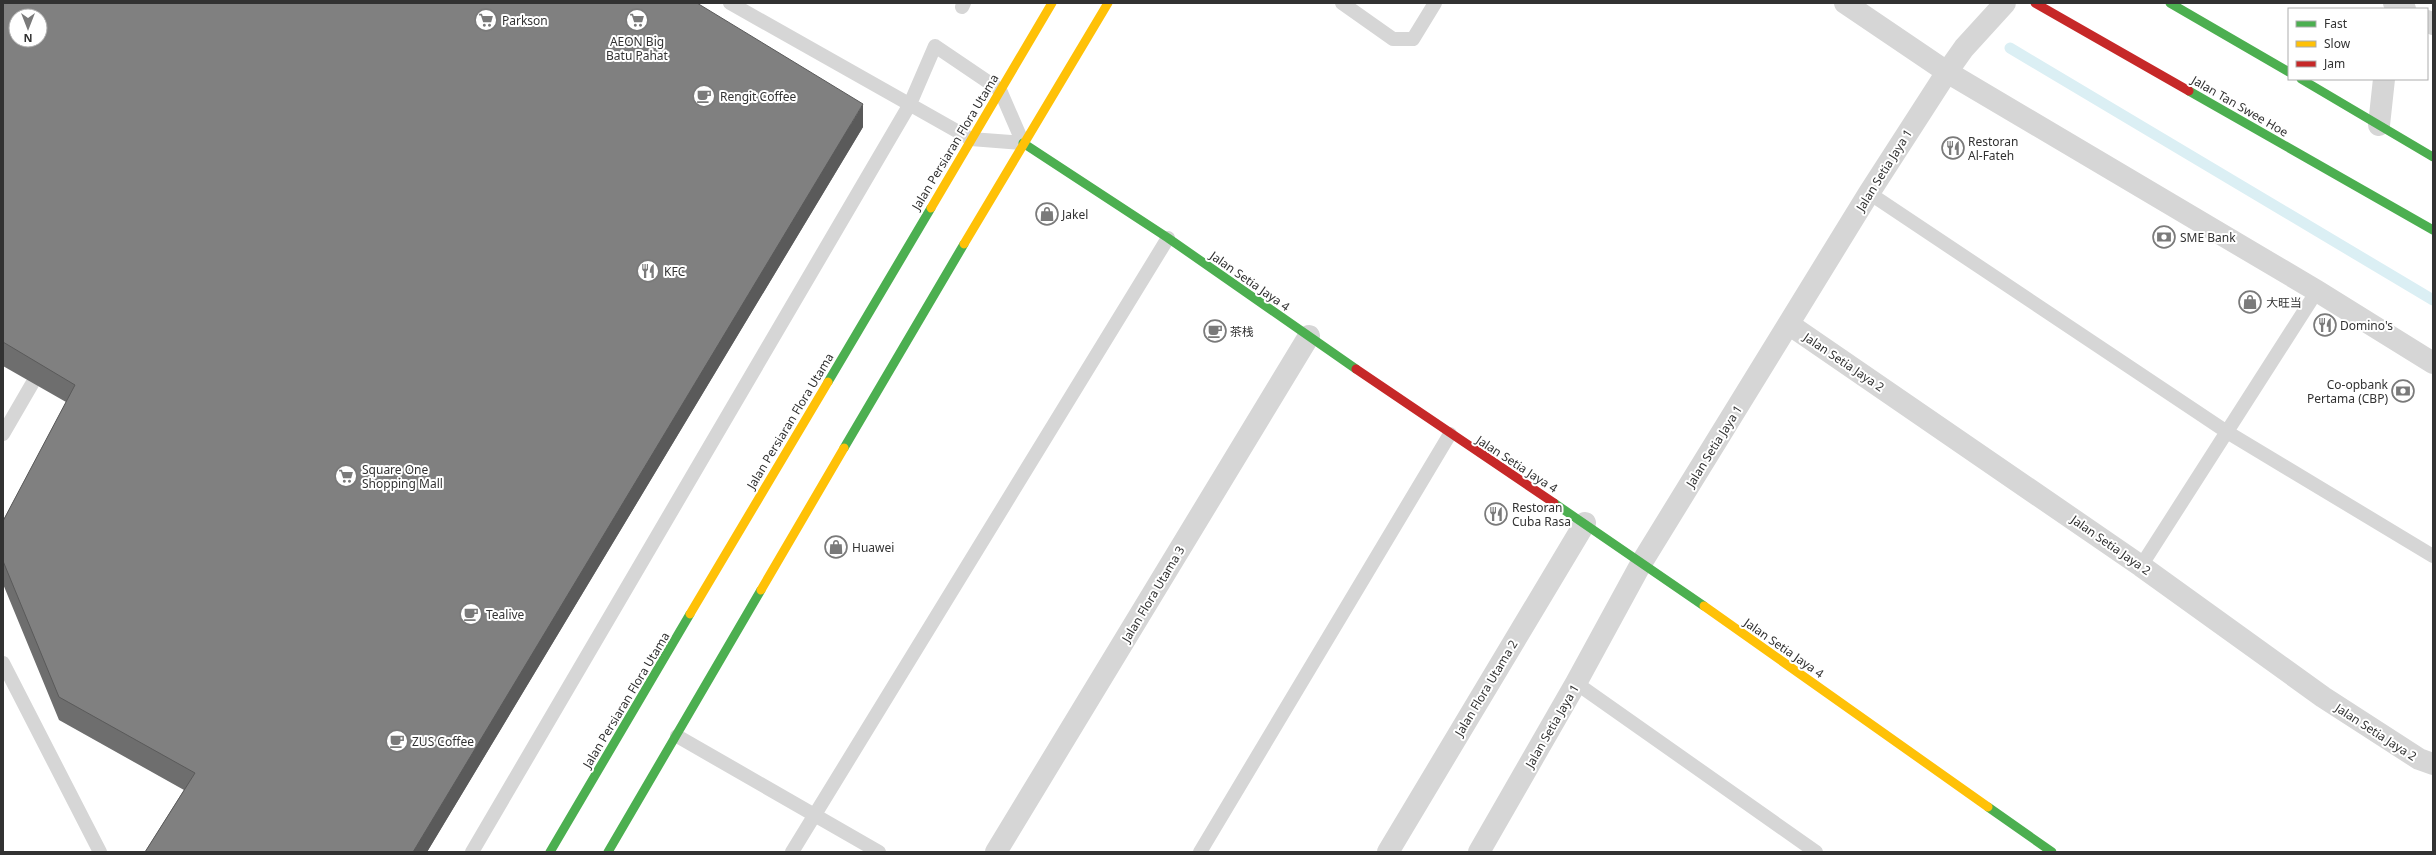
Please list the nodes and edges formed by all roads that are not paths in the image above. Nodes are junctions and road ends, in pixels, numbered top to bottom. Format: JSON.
{"nodes":[{"id":1,"x":730,"y":3,"type":"edge"},
{"id":2,"x":1052,"y":3,"type":"edge"},
{"id":3,"x":1108,"y":3,"type":"edge"},
{"id":4,"x":1342,"y":3,"type":"edge"},
{"id":5,"x":1435,"y":3,"type":"edge"},
{"id":6,"x":1845,"y":3,"type":"edge"},
{"id":7,"x":2035,"y":3,"type":"edge"},
{"id":8,"x":2170,"y":3,"type":"edge"},
{"id":9,"x":2394,"y":3,"type":"edge"},
{"id":10,"x":2000,"y":8,"type":"edge"},
{"id":11,"x":2403,"y":8,"type":"edge"},
{"id":12,"x":2288,"y":71,"type":"edge"},
{"id":13,"x":1947,"y":72,"type":"junction"},
{"id":14,"x":2303,"y":80,"type":"edge"},
{"id":15,"x":2384,"y":80,"type":"edge"},
{"id":16,"x":1000,"y":90,"type":"junction"},
{"id":17,"x":910,"y":104,"type":"junction"},
{"id":18,"x":2379,"y":125,"type":"junction"},
{"id":19,"x":971,"y":139,"type":"junction"},
{"id":20,"x":1023,"y":143,"type":"junction"},
{"id":21,"x":2433,"y":157,"type":"edge"},
{"id":22,"x":1869,"y":193,"type":"junction"},
{"id":23,"x":2433,"y":230,"type":"edge"},
{"id":24,"x":1168,"y":238,"type":"junction"},
{"id":25,"x":2317,"y":291,"type":"junction"},
{"id":26,"x":1790,"y":325,"type":"junction"},
{"id":27,"x":1309,"y":336,"type":"junction"},
{"id":28,"x":2433,"y":363,"type":"edge"},
{"id":29,"x":32,"y":384,"type":"edge"},
{"id":30,"x":2227,"y":432,"type":"junction"},
{"id":31,"x":3,"y":434,"type":"edge"},
{"id":32,"x":1450,"y":434,"type":"junction"},
{"id":33,"x":1585,"y":523,"type":"junction"},
{"id":34,"x":2433,"y":556,"type":"edge"},
{"id":35,"x":1642,"y":562,"type":"junction"},
{"id":36,"x":2141,"y":566,"type":"junction"},
{"id":37,"x":3,"y":663,"type":"edge"},
{"id":38,"x":1576,"y":683,"type":"junction"},
{"id":39,"x":677,"y":736,"type":"junction"},
{"id":40,"x":2433,"y":764,"type":"edge"},
{"id":41,"x":815,"y":813,"type":"junction"},
{"id":42,"x":100,"y":852,"type":"edge"},
{"id":43,"x":472,"y":852,"type":"edge"},
{"id":44,"x":550,"y":852,"type":"edge"},
{"id":45,"x":608,"y":852,"type":"edge"},
{"id":46,"x":792,"y":852,"type":"edge"},
{"id":47,"x":879,"y":852,"type":"edge"},
{"id":48,"x":996,"y":852,"type":"edge"},
{"id":49,"x":1200,"y":852,"type":"edge"},
{"id":50,"x":1388,"y":852,"type":"edge"},
{"id":51,"x":1479,"y":852,"type":"edge"},
{"id":52,"x":1816,"y":852,"type":"edge"},
{"id":53,"x":2052,"y":852,"type":"edge"}],
"edges":[{"from":1,"to":17,"type":"lane"},
{"from":2,"to":16,"type":"street","name":"Jalan Persiaran Flora Utama"},
{"from":3,"to":20,"type":"street"},
{"from":4,"to":5,"type":"lane"},
{"from":6,"to":13,"type":"street"},
{"from":7,"to":23,"type":"street","name":"Jalan Tan Swee Hoe"},
{"from":8,"to":12,"type":"street"},
{"from":9,"to":11,"type":"street"},
{"from":10,"to":13,"type":"street","name":"Jalan Setia Jaya 1"},
{"from":13,"to":22,"type":"street","name":"Jalan Setia Jaya 1"},
{"from":13,"to":25,"type":"street"},
{"from":14,"to":18,"type":"street"},
{"from":15,"to":18,"type":"street"},
{"from":16,"to":17,"type":"lane"},
{"from":16,"to":19,"type":"street","name":"Jalan Persiaran Flora Utama"},
{"from":16,"to":20,"type":"lane"},
{"from":17,"to":19,"type":"lane"},
{"from":17,"to":43,"type":"lane"},
{"from":18,"to":21,"type":"street"},
{"from":19,"to":20,"type":"lane"},
{"from":19,"to":44,"type":"street","name":"Jalan Persiaran Flora Utama"},
{"from":20,"to":24,"type":"street","name":"Jalan Setia Jaya 4"},
{"from":20,"to":39,"type":"street"},
{"from":22,"to":26,"type":"street","name":"Jalan Setia Jaya 1"},
{"from":22,"to":30,"type":"lane"},
{"from":24,"to":27,"type":"street","name":"Jalan Setia Jaya 4"},
{"from":24,"to":41,"type":"lane"},
{"from":25,"to":28,"type":"street"},
{"from":25,"to":30,"type":"lane"},
{"from":26,"to":35,"type":"street","name":"Jalan Setia Jaya 1"},
{"from":26,"to":36,"type":"street","name":"Jalan Setia Jaya 2"},
{"from":27,"to":32,"type":"street","name":"Jalan Setia Jaya 4"},
{"from":27,"to":48,"type":"street","name":"Jalan Flora Utama 3"},
{"from":29,"to":31,"type":"lane"},
{"from":30,"to":34,"type":"lane"},
{"from":30,"to":36,"type":"lane"},
{"from":32,"to":33,"type":"street","name":"Jalan Setia Jaya 4"},
{"from":32,"to":49,"type":"lane"},
{"from":33,"to":35,"type":"street","name":"Jalan Setia Jaya 4"},
{"from":33,"to":50,"type":"street","name":"Jalan Flora Utama 2"},
{"from":35,"to":38,"type":"street","name":"Jalan Setia Jaya 1"},
{"from":35,"to":53,"type":"street","name":"Jalan Setia Jaya 4"},
{"from":36,"to":40,"type":"street","name":"Jalan Setia Jaya 2"},
{"from":37,"to":42,"type":"lane"},
{"from":38,"to":51,"type":"street","name":"Jalan Setia Jaya 1"},
{"from":38,"to":52,"type":"lane"},
{"from":39,"to":41,"type":"lane"},
{"from":39,"to":45,"type":"street"},
{"from":41,"to":46,"type":"lane"},
{"from":41,"to":47,"type":"lane"}]}
